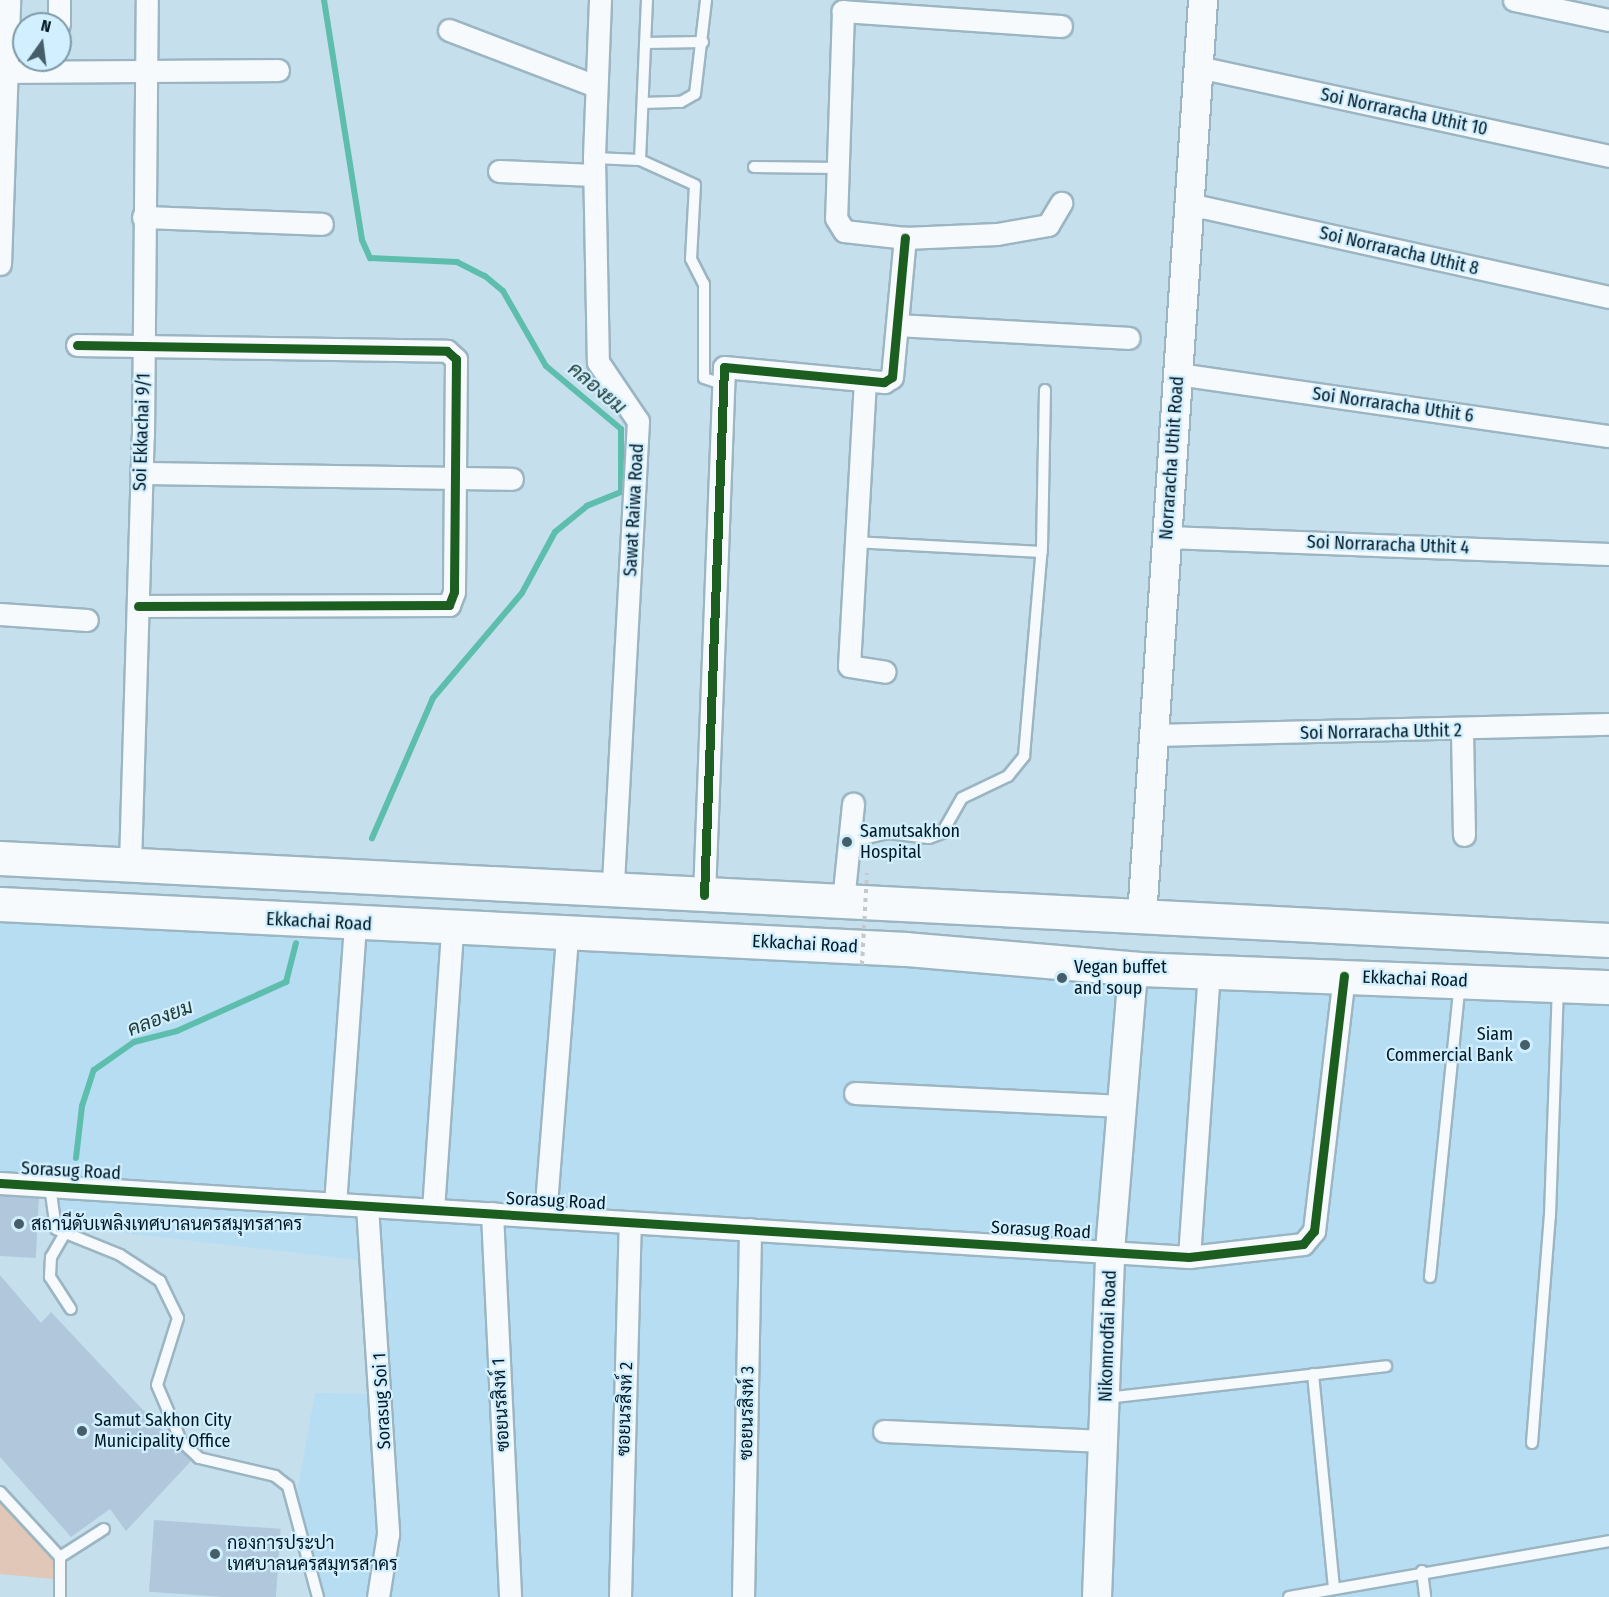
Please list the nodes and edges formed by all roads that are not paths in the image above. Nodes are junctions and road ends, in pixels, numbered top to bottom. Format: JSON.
{"nodes":[{"id":1,"x":9,"y":0,"type":"edge"},
{"id":2,"x":147,"y":0,"type":"edge"},
{"id":3,"x":600,"y":0,"type":"edge"},
{"id":4,"x":647,"y":0,"type":"edge"},
{"id":5,"x":706,"y":0,"type":"edge"},
{"id":6,"x":1203,"y":0,"type":"edge"},
{"id":7,"x":1514,"y":0,"type":"edge"},
{"id":8,"x":1609,"y":20,"type":"edge"},
{"id":9,"x":1061,"y":26,"type":"dead end"},
{"id":10,"x":449,"y":30,"type":"dead end"},
{"id":11,"x":703,"y":42,"type":"junction"},
{"id":12,"x":645,"y":43,"type":"junction"},
{"id":13,"x":72,"y":67,"type":"edge"},
{"id":14,"x":1198,"y":68,"type":"junction"},
{"id":15,"x":278,"y":70,"type":"dead end"},
{"id":16,"x":12,"y":71,"type":"edge"},
{"id":17,"x":7,"y":72,"type":"junction"},
{"id":18,"x":145,"y":73,"type":"junction"},
{"id":19,"x":596,"y":86,"type":"junction"},
{"id":20,"x":643,"y":104,"type":"junction"},
{"id":21,"x":1,"y":153,"type":"edge"},
{"id":22,"x":1609,"y":156,"type":"edge"},
{"id":23,"x":640,"y":160,"type":"junction"},
{"id":24,"x":594,"y":167,"type":"junction"},
{"id":25,"x":754,"y":167,"type":"dead end"},
{"id":26,"x":838,"y":168,"type":"junction"},
{"id":27,"x":499,"y":171,"type":"dead end"},
{"id":28,"x":1061,"y":203,"type":"dead end"},
{"id":29,"x":1189,"y":204,"type":"junction"},
{"id":30,"x":1,"y":206,"type":"edge"},
{"id":31,"x":143,"y":217,"type":"junction"},
{"id":32,"x":322,"y":225,"type":"dead end"},
{"id":33,"x":905,"y":238,"type":"junction"},
{"id":34,"x":0,"y":264,"type":"edge"},
{"id":35,"x":1609,"y":297,"type":"edge"},
{"id":36,"x":898,"y":325,"type":"junction"},
{"id":37,"x":1129,"y":338,"type":"dead end"},
{"id":38,"x":144,"y":344,"type":"junction"},
{"id":39,"x":77,"y":345,"type":"dead end"},
{"id":40,"x":1178,"y":374,"type":"junction"},
{"id":41,"x":865,"y":380,"type":"junction"},
{"id":42,"x":723,"y":384,"type":"junction"},
{"id":43,"x":1045,"y":390,"type":"dead end"},
{"id":44,"x":1609,"y":436,"type":"edge"},
{"id":45,"x":141,"y":473,"type":"junction"},
{"id":46,"x":456,"y":476,"type":"junction"},
{"id":47,"x":513,"y":479,"type":"dead end"},
{"id":48,"x":1167,"y":537,"type":"junction"},
{"id":49,"x":852,"y":542,"type":"junction"},
{"id":50,"x":1042,"y":552,"type":"junction"},
{"id":51,"x":1609,"y":554,"type":"edge"},
{"id":52,"x":138,"y":606,"type":"junction"},
{"id":53,"x":0,"y":614,"type":"edge"},
{"id":54,"x":87,"y":620,"type":"dead end"},
{"id":55,"x":885,"y":672,"type":"dead end"},
{"id":56,"x":1609,"y":724,"type":"edge"},
{"id":57,"x":1462,"y":731,"type":"junction"},
{"id":58,"x":1154,"y":735,"type":"junction"},
{"id":59,"x":853,"y":804,"type":"dead end"},
{"id":60,"x":1464,"y":835,"type":"dead end"},
{"id":61,"x":850,"y":842,"type":"junction"},
{"id":62,"x":0,"y":858,"type":"edge"},
{"id":63,"x":130,"y":864,"type":"junction"},
{"id":64,"x":614,"y":888,"type":"junction"},
{"id":65,"x":704,"y":895,"type":"junction"},
{"id":66,"x":843,"y":901,"type":"junction"},
{"id":67,"x":0,"y":904,"type":"edge"},
{"id":68,"x":1142,"y":917,"type":"junction"},
{"id":69,"x":355,"y":924,"type":"junction"},
{"id":70,"x":452,"y":929,"type":"junction"},
{"id":71,"x":567,"y":935,"type":"junction"},
{"id":72,"x":1609,"y":940,"type":"edge"},
{"id":73,"x":1138,"y":969,"type":"junction"},
{"id":74,"x":1209,"y":970,"type":"junction"},
{"id":75,"x":1344,"y":976,"type":"junction"},
{"id":76,"x":1461,"y":980,"type":"junction"},
{"id":77,"x":1558,"y":984,"type":"junction"},
{"id":78,"x":1609,"y":987,"type":"edge"},
{"id":79,"x":855,"y":1094,"type":"dead end"},
{"id":80,"x":1122,"y":1106,"type":"junction"},
{"id":81,"x":0,"y":1183,"type":"edge"},
{"id":82,"x":50,"y":1186,"type":"junction"},
{"id":83,"x":335,"y":1204,"type":"junction"},
{"id":84,"x":368,"y":1206,"type":"junction"},
{"id":85,"x":433,"y":1210,"type":"junction"},
{"id":86,"x":492,"y":1213,"type":"junction"},
{"id":87,"x":545,"y":1216,"type":"junction"},
{"id":88,"x":630,"y":1222,"type":"junction"},
{"id":89,"x":750,"y":1229,"type":"junction"},
{"id":90,"x":65,"y":1233,"type":"junction"},
{"id":91,"x":1110,"y":1251,"type":"junction"},
{"id":92,"x":1189,"y":1257,"type":"junction"},
{"id":93,"x":1430,"y":1276,"type":"dead end"},
{"id":94,"x":71,"y":1309,"type":"dead end"},
{"id":95,"x":1386,"y":1366,"type":"dead end"},
{"id":96,"x":1313,"y":1374,"type":"junction"},
{"id":97,"x":1106,"y":1398,"type":"junction"},
{"id":98,"x":884,"y":1431,"type":"dead end"},
{"id":99,"x":1104,"y":1441,"type":"junction"},
{"id":100,"x":1532,"y":1443,"type":"dead end"},
{"id":101,"x":0,"y":1492,"type":"edge"},
{"id":102,"x":104,"y":1529,"type":"dead end"},
{"id":103,"x":1609,"y":1541,"type":"edge"},
{"id":104,"x":60,"y":1557,"type":"junction"},
{"id":105,"x":1422,"y":1570,"type":"junction"},
{"id":106,"x":1334,"y":1588,"type":"junction"},
{"id":107,"x":60,"y":1597,"type":"edge"},
{"id":108,"x":318,"y":1597,"type":"edge"},
{"id":109,"x":378,"y":1597,"type":"edge"},
{"id":110,"x":510,"y":1597,"type":"edge"},
{"id":111,"x":620,"y":1597,"type":"edge"},
{"id":112,"x":743,"y":1597,"type":"edge"},
{"id":113,"x":1097,"y":1597,"type":"edge"},
{"id":114,"x":1289,"y":1597,"type":"edge"},
{"id":115,"x":1425,"y":1597,"type":"edge"}],
"edges":[{"from":1,"to":17,"type":"street"},
{"from":2,"to":18,"type":"street","name":"Soi Ekkachai 9/1"},
{"from":3,"to":19,"type":"street","name":"Sawat Raiwa Road"},
{"from":4,"to":12,"type":"lane"},
{"from":5,"to":11,"type":"lane"},
{"from":6,"to":14,"type":"main road","name":"Norraracha Uthit Road"},
{"from":7,"to":8,"type":"street"},
{"from":9,"to":26,"type":"street"},
{"from":10,"to":19,"type":"street"},
{"from":11,"to":12,"type":"lane"},
{"from":11,"to":20,"type":"lane"},
{"from":12,"to":20,"type":"lane"},
{"from":13,"to":18,"type":"street"},
{"from":14,"to":22,"type":"street","name":"Soi Norraracha Uthit 10"},
{"from":14,"to":29,"type":"main road","name":"Norraracha Uthit Road"},
{"from":15,"to":18,"type":"street"},
{"from":16,"to":17,"type":"street"},
{"from":17,"to":21,"type":"street"},
{"from":18,"to":31,"type":"street","name":"Soi Ekkachai 9/1"},
{"from":19,"to":24,"type":"street","name":"Sawat Raiwa Road"},
{"from":20,"to":23,"type":"lane"},
{"from":21,"to":30,"type":"street"},
{"from":23,"to":24,"type":"lane"},
{"from":23,"to":42,"type":"lane"},
{"from":24,"to":27,"type":"street"},
{"from":24,"to":64,"type":"street","name":"Sawat Raiwa Road"},
{"from":25,"to":26,"type":"lane"},
{"from":26,"to":33,"type":"street"},
{"from":28,"to":33,"type":"street"},
{"from":29,"to":35,"type":"street","name":"Soi Norraracha Uthit 8"},
{"from":29,"to":40,"type":"main road","name":"Norraracha Uthit Road"},
{"from":30,"to":34,"type":"street"},
{"from":31,"to":32,"type":"street"},
{"from":31,"to":38,"type":"street","name":"Soi Ekkachai 9/1"},
{"from":33,"to":36,"type":"street"},
{"from":36,"to":37,"type":"street"},
{"from":36,"to":41,"type":"street"},
{"from":38,"to":39,"type":"street"},
{"from":38,"to":45,"type":"street","name":"Soi Ekkachai 9/1"},
{"from":38,"to":46,"type":"street"},
{"from":40,"to":44,"type":"street","name":"Soi Norraracha Uthit 6"},
{"from":40,"to":48,"type":"main road","name":"Norraracha Uthit Road"},
{"from":41,"to":42,"type":"street"},
{"from":41,"to":49,"type":"street"},
{"from":42,"to":65,"type":"street"},
{"from":43,"to":50,"type":"lane"},
{"from":45,"to":46,"type":"street"},
{"from":45,"to":52,"type":"street","name":"Soi Ekkachai 9/1"},
{"from":46,"to":47,"type":"street"},
{"from":46,"to":52,"type":"street"},
{"from":48,"to":51,"type":"street","name":"Soi Norraracha Uthit 4"},
{"from":48,"to":58,"type":"main road","name":"Norraracha Uthit Road"},
{"from":49,"to":50,"type":"lane"},
{"from":49,"to":55,"type":"street"},
{"from":50,"to":61,"type":"lane"},
{"from":52,"to":63,"type":"street","name":"Soi Ekkachai 9/1"},
{"from":53,"to":54,"type":"street"},
{"from":56,"to":57,"type":"street","name":"Soi Norraracha Uthit 2"},
{"from":57,"to":58,"type":"street","name":"Soi Norraracha Uthit 2"},
{"from":57,"to":60,"type":"street"},
{"from":58,"to":68,"type":"main road","name":"Norraracha Uthit Road"},
{"from":59,"to":61,"type":"street"},
{"from":61,"to":66,"type":"street"},
{"from":62,"to":63,"type":"main road"},
{"from":63,"to":64,"type":"main road"},
{"from":64,"to":65,"type":"main road"},
{"from":65,"to":66,"type":"main road"},
{"from":66,"to":68,"type":"main road"},
{"from":67,"to":69,"type":"main road","name":"Ekkachai Road"},
{"from":68,"to":72,"type":"main road"},
{"from":68,"to":73,"type":"main road"},
{"from":69,"to":70,"type":"main road","name":"Ekkachai Road"},
{"from":69,"to":83,"type":"street"},
{"from":70,"to":71,"type":"main road","name":"Ekkachai Road"},
{"from":70,"to":85,"type":"street"},
{"from":71,"to":73,"type":"main road","name":"Ekkachai Road"},
{"from":71,"to":87,"type":"street"},
{"from":73,"to":74,"type":"main road","name":"Ekkachai Road"},
{"from":73,"to":80,"type":"main road","name":"Nikomrodfai Road"},
{"from":74,"to":75,"type":"main road","name":"Ekkachai Road"},
{"from":74,"to":92,"type":"street"},
{"from":75,"to":76,"type":"main road","name":"Ekkachai Road"},
{"from":75,"to":92,"type":"street","name":"Sorasug Road"},
{"from":76,"to":77,"type":"main road","name":"Ekkachai Road"},
{"from":76,"to":93,"type":"lane"},
{"from":77,"to":78,"type":"main road","name":"Ekkachai Road"},
{"from":77,"to":100,"type":"lane"},
{"from":79,"to":80,"type":"street"},
{"from":80,"to":91,"type":"main road","name":"Nikomrodfai Road"},
{"from":81,"to":82,"type":"street","name":"Sorasug Road"},
{"from":82,"to":83,"type":"street","name":"Sorasug Road"},
{"from":82,"to":90,"type":"lane"},
{"from":83,"to":84,"type":"street","name":"Sorasug Road"},
{"from":84,"to":85,"type":"street","name":"Sorasug Road"},
{"from":84,"to":109,"type":"street","name":"Sorasug Soi 1"},
{"from":85,"to":86,"type":"street","name":"Sorasug Road"},
{"from":86,"to":87,"type":"street","name":"Sorasug Road"},
{"from":86,"to":110,"type":"street","name":"ซอยนรสิงห์ 1"},
{"from":87,"to":88,"type":"street","name":"Sorasug Road"},
{"from":88,"to":89,"type":"street","name":"Sorasug Road"},
{"from":88,"to":111,"type":"street","name":"ซอยนรสิงห์ 2"},
{"from":89,"to":91,"type":"street","name":"Sorasug Road"},
{"from":89,"to":112,"type":"street","name":"ซอยนรสิงห์ 3"},
{"from":90,"to":94,"type":"lane"},
{"from":90,"to":108,"type":"lane"},
{"from":91,"to":92,"type":"street","name":"Sorasug Road"},
{"from":91,"to":97,"type":"main road","name":"Nikomrodfai Road"},
{"from":95,"to":96,"type":"lane"},
{"from":96,"to":97,"type":"lane"},
{"from":96,"to":106,"type":"lane"},
{"from":97,"to":99,"type":"main road","name":"Nikomrodfai Road"},
{"from":98,"to":99,"type":"street"},
{"from":99,"to":113,"type":"main road","name":"Nikomrodfai Road"},
{"from":101,"to":104,"type":"lane"},
{"from":102,"to":104,"type":"lane"},
{"from":103,"to":105,"type":"lane"},
{"from":104,"to":107,"type":"lane"},
{"from":105,"to":106,"type":"lane"},
{"from":105,"to":115,"type":"lane"},
{"from":106,"to":114,"type":"lane"}]}
